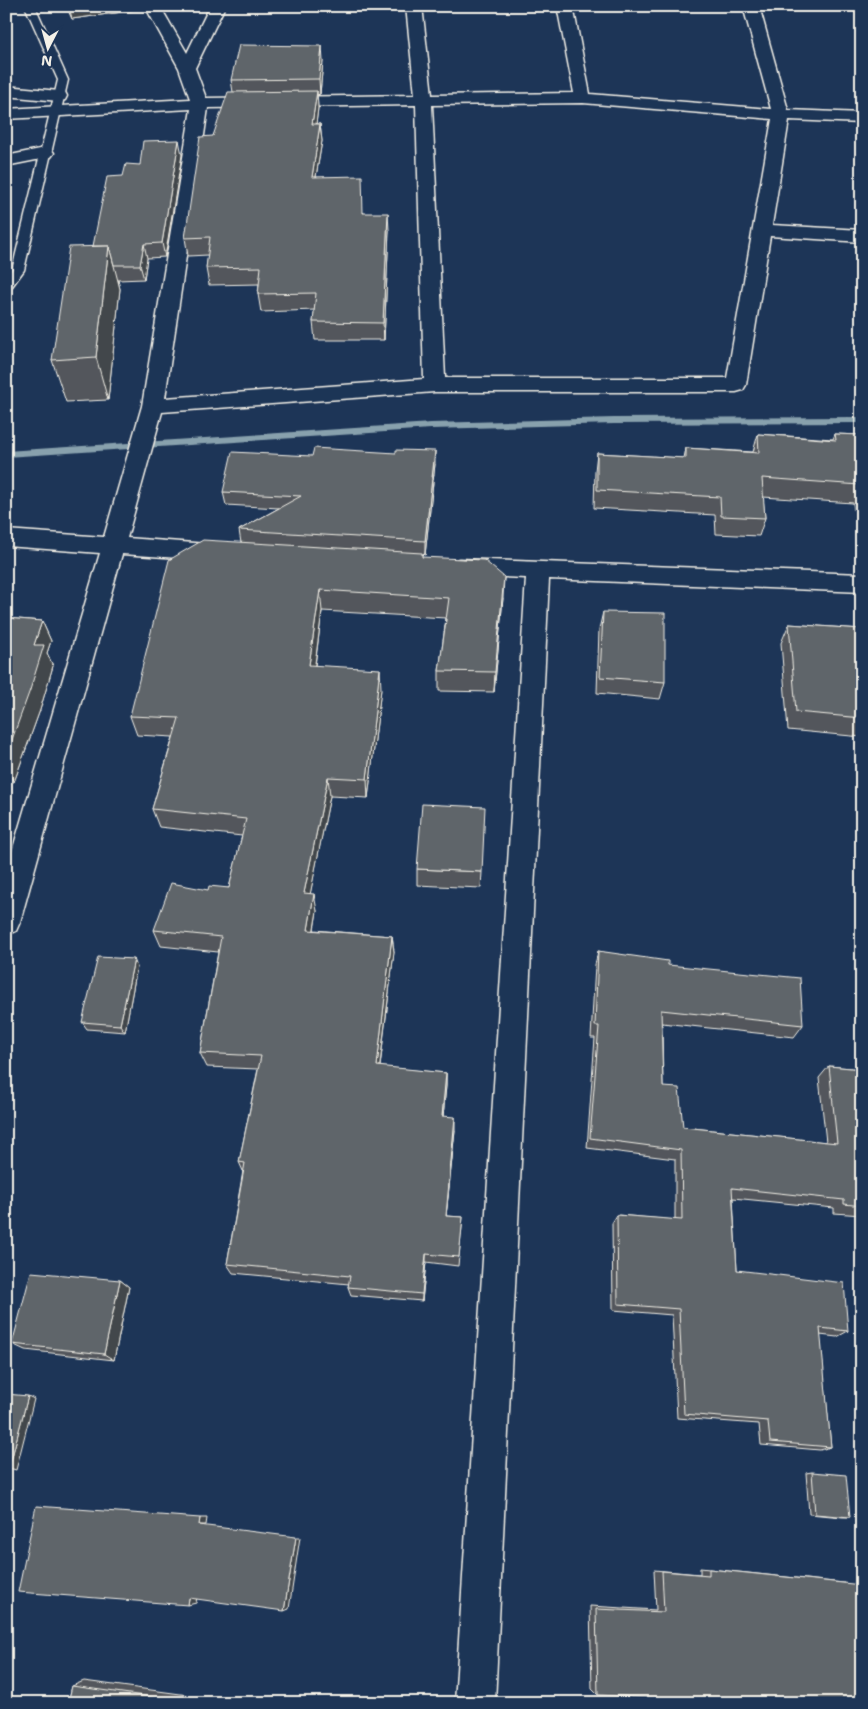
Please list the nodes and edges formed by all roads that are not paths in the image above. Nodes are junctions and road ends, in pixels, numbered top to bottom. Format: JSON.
{"nodes":[{"id":1,"x":30,"y":6,"type":"edge"},
{"id":2,"x":152,"y":6,"type":"edge"},
{"id":3,"x":218,"y":6,"type":"edge"},
{"id":4,"x":414,"y":6,"type":"edge"},
{"id":5,"x":565,"y":6,"type":"edge"},
{"id":6,"x":751,"y":6,"type":"edge"},
{"id":7,"x":187,"y":68,"type":"junction"},
{"id":8,"x":6,"y":91,"type":"edge"},
{"id":9,"x":583,"y":98,"type":"junction"},
{"id":10,"x":424,"y":101,"type":"junction"},
{"id":11,"x":57,"y":103,"type":"junction"},
{"id":12,"x":200,"y":104,"type":"junction"},
{"id":13,"x":6,"y":114,"type":"edge"},
{"id":14,"x":781,"y":115,"type":"junction"},
{"id":15,"x":862,"y":118,"type":"edge"},
{"id":16,"x":45,"y":153,"type":"junction"},
{"id":17,"x":6,"y":161,"type":"edge"},
{"id":18,"x":762,"y":230,"type":"junction"},
{"id":19,"x":862,"y":236,"type":"edge"},
{"id":20,"x":6,"y":286,"type":"edge"},
{"id":21,"x":435,"y":385,"type":"junction"},
{"id":22,"x":153,"y":406,"type":"junction"},
{"id":23,"x":6,"y":538,"type":"edge"},
{"id":24,"x":114,"y":546,"type":"junction"},
{"id":25,"x":242,"y":554,"type":"edge"},
{"id":26,"x":439,"y":566,"type":"edge"},
{"id":27,"x":538,"y":572,"type":"junction"},
{"id":28,"x":862,"y":583,"type":"edge"},
{"id":29,"x":6,"y":922,"type":"edge"},
{"id":30,"x":475,"y":1703,"type":"edge"}],
"edges":[{"from":1,"to":11,"type":"lane"},
{"from":2,"to":7,"type":"street"},
{"from":3,"to":7,"type":"street"},
{"from":4,"to":10,"type":"street"},
{"from":5,"to":9,"type":"street"},
{"from":6,"to":14,"type":"street"},
{"from":7,"to":12,"type":"street"},
{"from":8,"to":11,"type":"street"},
{"from":9,"to":10,"type":"street"},
{"from":9,"to":14,"type":"street"},
{"from":10,"to":12,"type":"street"},
{"from":10,"to":21,"type":"street"},
{"from":11,"to":12,"type":"street"},
{"from":11,"to":13,"type":"street"},
{"from":11,"to":16,"type":"lane"},
{"from":12,"to":22,"type":"street"},
{"from":14,"to":15,"type":"street"},
{"from":14,"to":18,"type":"street"},
{"from":16,"to":17,"type":"street"},
{"from":16,"to":20,"type":"lane"},
{"from":18,"to":19,"type":"street"},
{"from":18,"to":21,"type":"street"},
{"from":21,"to":22,"type":"street"},
{"from":22,"to":24,"type":"street"},
{"from":23,"to":24,"type":"street"},
{"from":24,"to":25,"type":"street"},
{"from":24,"to":29,"type":"street"},
{"from":26,"to":27,"type":"street"},
{"from":27,"to":28,"type":"street"},
{"from":27,"to":30,"type":"street"}]}
